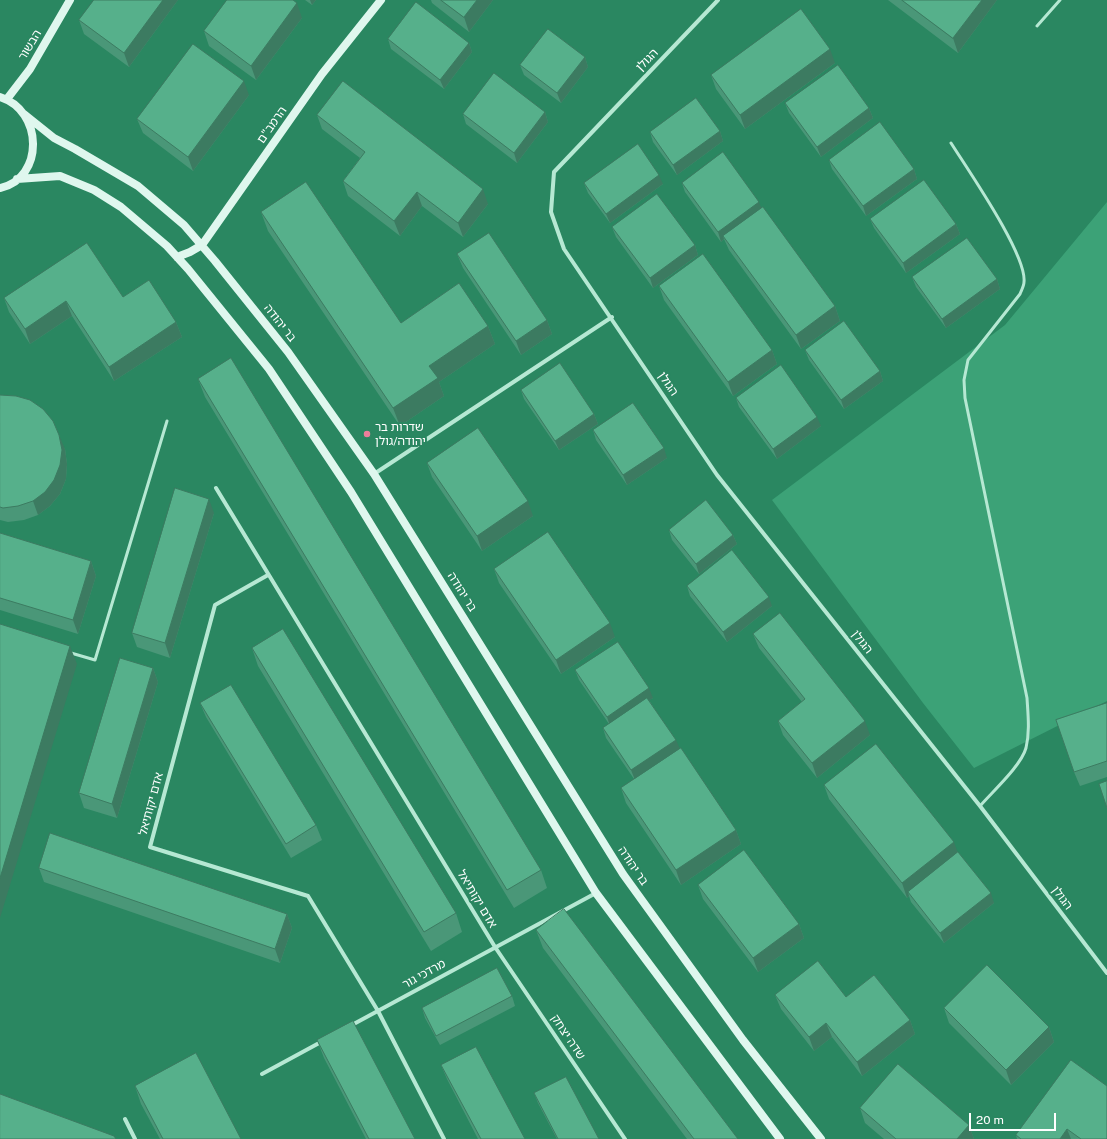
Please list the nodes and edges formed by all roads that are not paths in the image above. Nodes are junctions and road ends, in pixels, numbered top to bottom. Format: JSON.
{"nodes":[{"id":1,"x":70,"y":0,"type":"edge"},
{"id":2,"x":381,"y":0,"type":"edge"},
{"id":3,"x":718,"y":0,"type":"edge"},
{"id":4,"x":1060,"y":0,"type":"edge"},
{"id":5,"x":1037,"y":26,"type":"dead end"},
{"id":6,"x":4,"y":98,"type":"edge"},
{"id":7,"x":24,"y":114,"type":"junction"},
{"id":8,"x":951,"y":143,"type":"dead end"},
{"id":9,"x":17,"y":179,"type":"junction"},
{"id":10,"x":1,"y":188,"type":"edge"},
{"id":11,"x":202,"y":245,"type":"junction"},
{"id":12,"x":177,"y":257,"type":"junction"},
{"id":13,"x":612,"y":318,"type":"junction"},
{"id":14,"x":167,"y":421,"type":"dead end"},
{"id":15,"x":374,"y":474,"type":"junction"},
{"id":16,"x":216,"y":488,"type":"dead end"},
{"id":17,"x":268,"y":575,"type":"junction"},
{"id":18,"x":66,"y":652,"type":"edge"},
{"id":19,"x":980,"y":806,"type":"junction"},
{"id":20,"x":596,"y":893,"type":"junction"},
{"id":21,"x":495,"y":947,"type":"junction"},
{"id":22,"x":1107,"y":973,"type":"edge"},
{"id":23,"x":378,"y":1011,"type":"junction"},
{"id":24,"x":344,"y":1029,"type":"edge"},
{"id":25,"x":323,"y":1041,"type":"edge"},
{"id":26,"x":262,"y":1074,"type":"dead end"},
{"id":27,"x":125,"y":1119,"type":"dead end"},
{"id":28,"x":135,"y":1139,"type":"edge"},
{"id":29,"x":444,"y":1139,"type":"edge"},
{"id":30,"x":625,"y":1139,"type":"edge"},
{"id":31,"x":780,"y":1139,"type":"edge"},
{"id":32,"x":820,"y":1139,"type":"edge"}],
"edges":[{"from":1,"to":6,"type":"street","name":"הבשור"},
{"from":2,"to":11,"type":"street","name":"הרמב\"ם"},
{"from":3,"to":13,"type":"street","name":"הגולן"},
{"from":4,"to":5,"type":"lane"},
{"from":6,"to":7,"type":"street","name":"בר יהודה"},
{"from":7,"to":9,"type":"street"},
{"from":7,"to":11,"type":"street","name":"בר יהודה"},
{"from":8,"to":19,"type":"lane"},
{"from":9,"to":10,"type":"street"},
{"from":9,"to":12,"type":"street"},
{"from":11,"to":12,"type":"street","name":"הרמב\"ם"},
{"from":11,"to":15,"type":"street","name":"בר יהודה"},
{"from":12,"to":20,"type":"street"},
{"from":13,"to":15,"type":"street"},
{"from":13,"to":19,"type":"street","name":"הגולן"},
{"from":14,"to":18,"type":"lane"},
{"from":15,"to":32,"type":"street","name":"בר יהודה"},
{"from":16,"to":17,"type":"street","name":"אדם יקותיאל"},
{"from":17,"to":21,"type":"street","name":"אדם יקותיאל"},
{"from":17,"to":23,"type":"street","name":"אדם יקותיאל"},
{"from":19,"to":22,"type":"street","name":"הגולן"},
{"from":20,"to":21,"type":"street","name":"מרדכי גור"},
{"from":20,"to":31,"type":"street"},
{"from":21,"to":23,"type":"street","name":"מרדכי גור"},
{"from":21,"to":30,"type":"street","name":"שדה יצחק"},
{"from":23,"to":24,"type":"street","name":"מרדכי גור"},
{"from":23,"to":29,"type":"street"},
{"from":25,"to":26,"type":"street"},
{"from":27,"to":28,"type":"street"}]}
